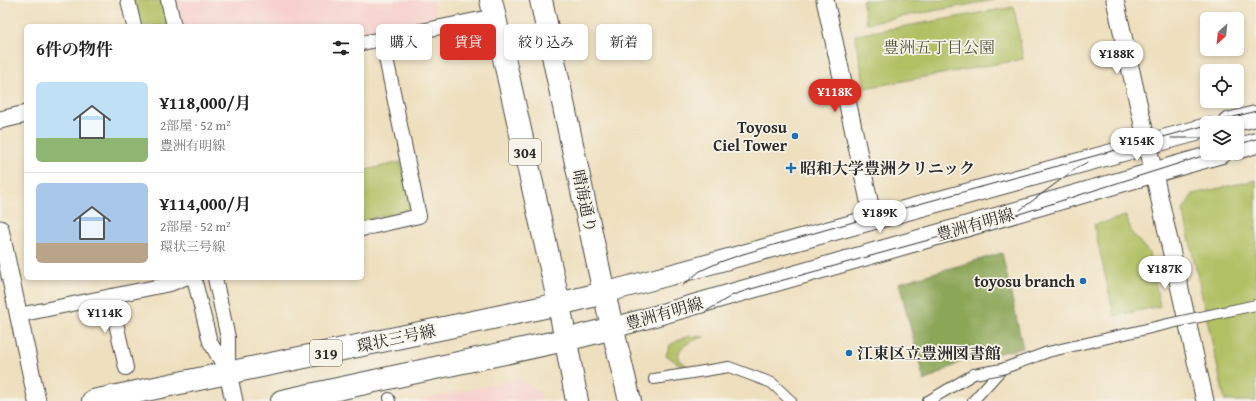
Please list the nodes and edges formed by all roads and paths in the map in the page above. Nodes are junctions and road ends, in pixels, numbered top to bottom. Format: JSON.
{"nodes":[{"id":1,"x":128,"y":0,"type":"edge"},
{"id":2,"x":168,"y":0,"type":"edge"},
{"id":3,"x":541,"y":0,"type":"edge"},
{"id":4,"x":825,"y":0,"type":"edge"},
{"id":5,"x":1115,"y":0,"type":"edge"},
{"id":6,"x":493,"y":8,"type":"edge"},
{"id":7,"x":134,"y":24,"type":"edge"},
{"id":8,"x":174,"y":24,"type":"edge"},
{"id":9,"x":432,"y":25,"type":"edge"},
{"id":10,"x":376,"y":40,"type":"edge"},
{"id":11,"x":364,"y":43,"type":"edge"},
{"id":12,"x":386,"y":60,"type":"edge"},
{"id":13,"x":24,"y":114,"type":"edge"},
{"id":14,"x":1256,"y":116,"type":"edge"},
{"id":15,"x":1244,"y":119,"type":"edge"},
{"id":16,"x":0,"y":120,"type":"edge"},
{"id":17,"x":1200,"y":130,"type":"edge"},
{"id":18,"x":1256,"y":143,"type":"edge"},
{"id":19,"x":1148,"y":145,"type":"junction"},
{"id":20,"x":1244,"y":147,"type":"edge"},
{"id":21,"x":1200,"y":159,"type":"edge"},
{"id":22,"x":1154,"y":173,"type":"junction"},
{"id":23,"x":873,"y":219,"type":"junction"},
{"id":24,"x":0,"y":229,"type":"edge"},
{"id":25,"x":364,"y":229,"type":"edge"},
{"id":26,"x":181,"y":280,"type":"edge"},
{"id":27,"x":194,"y":280,"type":"edge"},
{"id":28,"x":215,"y":280,"type":"edge"},
{"id":29,"x":604,"y":293,"type":"junction"},
{"id":30,"x":110,"y":296,"type":"junction"},
{"id":31,"x":559,"y":304,"type":"junction"},
{"id":32,"x":1256,"y":305,"type":"edge"},
{"id":33,"x":18,"y":316,"type":"junction"},
{"id":34,"x":613,"y":328,"type":"junction"},
{"id":35,"x":565,"y":340,"type":"junction"},
{"id":36,"x":126,"y":368,"type":"dead end"},
{"id":37,"x":1002,"y":369,"type":"junction"},
{"id":38,"x":228,"y":373,"type":"junction"},
{"id":39,"x":654,"y":379,"type":"dead end"},
{"id":40,"x":976,"y":397,"type":"edge"},
{"id":41,"x":37,"y":401,"type":"edge"},
{"id":42,"x":94,"y":401,"type":"edge"},
{"id":43,"x":234,"y":401,"type":"edge"},
{"id":44,"x":282,"y":401,"type":"edge"},
{"id":45,"x":577,"y":401,"type":"edge"},
{"id":46,"x":630,"y":401,"type":"edge"},
{"id":47,"x":791,"y":401,"type":"edge"},
{"id":48,"x":929,"y":401,"type":"edge"},
{"id":49,"x":1205,"y":401,"type":"edge"}],
"edges":[{"from":1,"to":7,"type":"street"},
{"from":2,"to":8,"type":"street"},
{"from":3,"to":29,"type":"main road","name":"晴海通り"},
{"from":4,"to":23,"type":"street"},
{"from":5,"to":19,"type":"street"},
{"from":6,"to":9,"type":"street"},
{"from":6,"to":31,"type":"main road","number":"304"},
{"from":10,"to":11,"type":"street"},
{"from":12,"to":25,"type":"street"},
{"from":13,"to":16,"type":"street"},
{"from":14,"to":15,"type":"main road"},
{"from":17,"to":19,"type":"main road","name":"豊洲有明線"},
{"from":18,"to":20,"type":"main road"},
{"from":19,"to":22,"type":"street"},
{"from":19,"to":23,"type":"main road","name":"豊洲有明線"},
{"from":21,"to":22,"type":"main road","name":"豊洲有明線"},
{"from":22,"to":34,"type":"main road","name":"豊洲有明線"},
{"from":22,"to":49,"type":"street"},
{"from":23,"to":29,"type":"main road","name":"豊洲有明線"},
{"from":24,"to":33,"type":"street"},
{"from":26,"to":30,"type":"street"},
{"from":27,"to":38,"type":"street"},
{"from":28,"to":38,"type":"street"},
{"from":29,"to":31,"type":"main road","name":"環状三号線","number":"319"},
{"from":29,"to":34,"type":"main road","name":"晴海通り"},
{"from":30,"to":33,"type":"street"},
{"from":30,"to":36,"type":"street"},
{"from":31,"to":35,"type":"main road","number":"304"},
{"from":31,"to":38,"type":"main road","name":"環状三号線","number":"319"},
{"from":32,"to":37,"type":"street","bridge":true},
{"from":33,"to":41,"type":"street"},
{"from":34,"to":35,"type":"main road","number":"319"},
{"from":34,"to":46,"type":"main road","name":"晴海通り"},
{"from":35,"to":44,"type":"main road","number":"319"},
{"from":35,"to":45,"type":"main road","number":"304"},
{"from":37,"to":40,"type":"street"},
{"from":37,"to":48,"type":"street","bridge":true},
{"from":38,"to":42,"type":"main road","name":"環状三号線","number":"319"},
{"from":38,"to":43,"type":"street"},
{"from":39,"to":47,"type":"street"}]}
